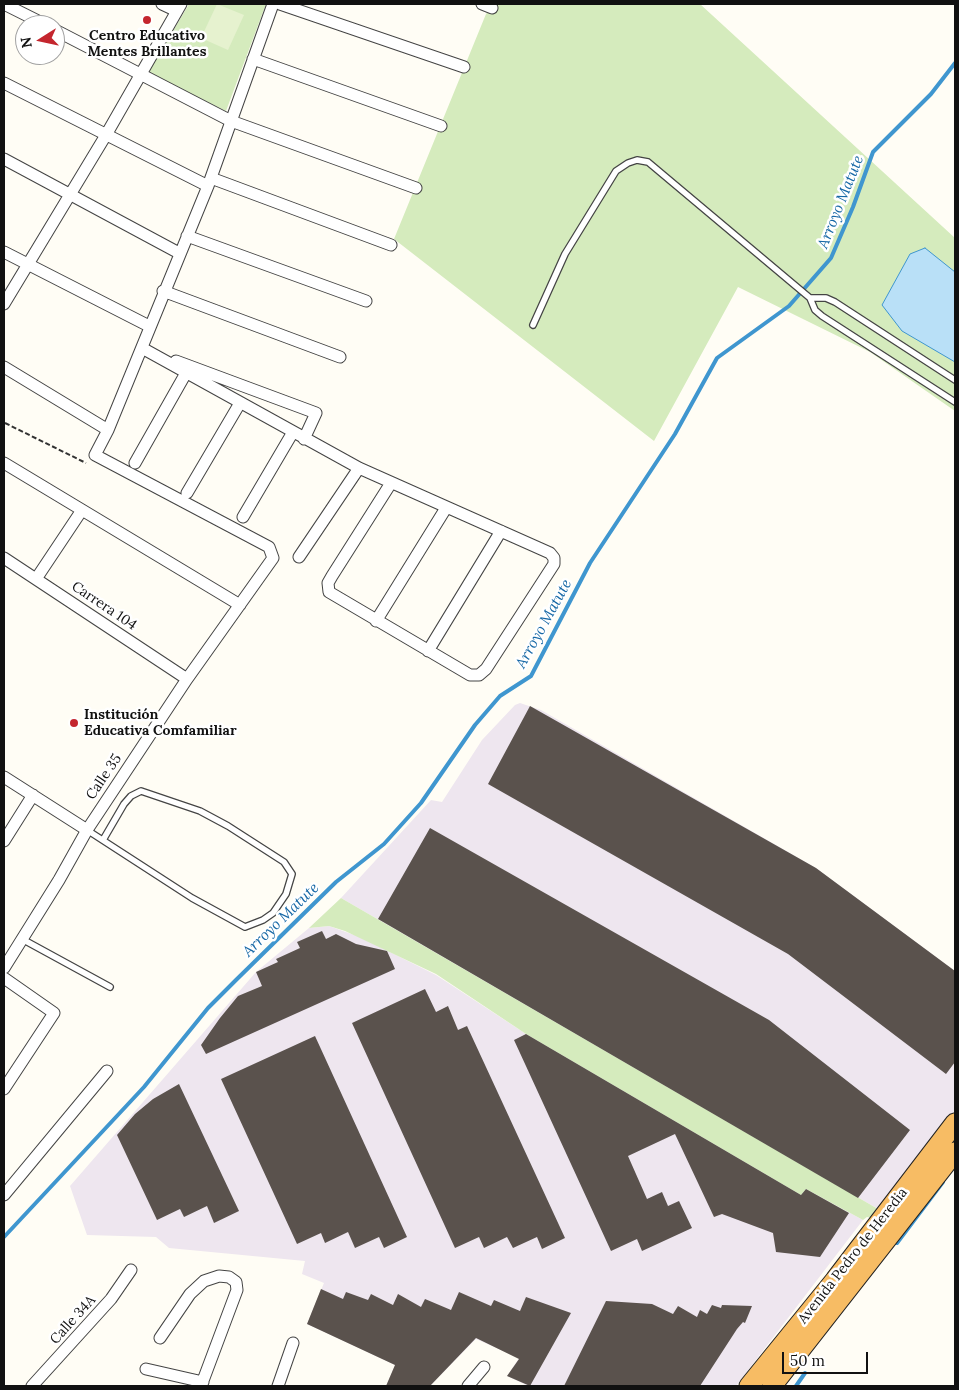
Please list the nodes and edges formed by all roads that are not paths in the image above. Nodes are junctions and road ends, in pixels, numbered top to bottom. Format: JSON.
{"nodes":[{"id":1,"x":4,"y":4,"type":"edge"},
{"id":2,"x":162,"y":4,"type":"edge"},
{"id":3,"x":273,"y":4,"type":"edge"},
{"id":4,"x":280,"y":4,"type":"edge"},
{"id":5,"x":179,"y":8,"type":"edge"},
{"id":6,"x":26,"y":15,"type":"edge"},
{"id":7,"x":65,"y":35,"type":"edge"},
{"id":8,"x":253,"y":59,"type":"junction"},
{"id":9,"x":464,"y":68,"type":"dead end"},
{"id":10,"x":141,"y":74,"type":"junction"},
{"id":11,"x":4,"y":83,"type":"edge"},
{"id":12,"x":232,"y":121,"type":"junction"},
{"id":13,"x":441,"y":126,"type":"dead end"},
{"id":14,"x":106,"y":135,"type":"junction"},
{"id":15,"x":4,"y":159,"type":"edge"},
{"id":16,"x":209,"y":182,"type":"junction"},
{"id":17,"x":416,"y":188,"type":"dead end"},
{"id":18,"x":71,"y":193,"type":"junction"},
{"id":19,"x":187,"y":236,"type":"junction"},
{"id":20,"x":391,"y":245,"type":"dead end"},
{"id":21,"x":4,"y":252,"type":"edge"},
{"id":22,"x":179,"y":253,"type":"junction"},
{"id":23,"x":29,"y":265,"type":"junction"},
{"id":24,"x":164,"y":290,"type":"junction"},
{"id":25,"x":807,"y":296,"type":"junction"},
{"id":26,"x":366,"y":301,"type":"dead end"},
{"id":27,"x":4,"y":304,"type":"edge"},
{"id":28,"x":533,"y":325,"type":"dead end"},
{"id":29,"x":149,"y":326,"type":"junction"},
{"id":30,"x":142,"y":348,"type":"junction"},
{"id":31,"x":340,"y":357,"type":"dead end"},
{"id":32,"x":4,"y":367,"type":"edge"},
{"id":33,"x":186,"y":373,"type":"junction"},
{"id":34,"x":955,"y":380,"type":"edge"},
{"id":35,"x":955,"y":402,"type":"edge"},
{"id":36,"x":240,"y":403,"type":"junction"},
{"id":37,"x":108,"y":430,"type":"junction"},
{"id":38,"x":293,"y":432,"type":"junction"},
{"id":39,"x":304,"y":439,"type":"junction"},
{"id":40,"x":4,"y":463,"type":"edge"},
{"id":41,"x":135,"y":463,"type":"dead end"},
{"id":42,"x":359,"y":468,"type":"junction"},
{"id":43,"x":390,"y":483,"type":"junction"},
{"id":44,"x":186,"y":493,"type":"dead end"},
{"id":45,"x":446,"y":508,"type":"junction"},
{"id":46,"x":82,"y":510,"type":"junction"},
{"id":47,"x":242,"y":517,"type":"dead end"},
{"id":48,"x":502,"y":531,"type":"junction"},
{"id":49,"x":299,"y":557,"type":"dead end"},
{"id":50,"x":4,"y":558,"type":"edge"},
{"id":51,"x":36,"y":579,"type":"junction"},
{"id":52,"x":240,"y":605,"type":"junction"},
{"id":53,"x":376,"y":621,"type":"junction"},
{"id":54,"x":428,"y":651,"type":"junction"},
{"id":55,"x":187,"y":679,"type":"junction"},
{"id":56,"x":4,"y":777,"type":"edge"},
{"id":57,"x":33,"y":795,"type":"junction"},
{"id":58,"x":87,"y":830,"type":"junction"},
{"id":59,"x":103,"y":840,"type":"junction"},
{"id":60,"x":4,"y":841,"type":"edge"},
{"id":61,"x":22,"y":938,"type":"junction"},
{"id":62,"x":4,"y":968,"type":"edge"},
{"id":63,"x":4,"y":978,"type":"edge"},
{"id":64,"x":110,"y":987,"type":"dead end"},
{"id":65,"x":107,"y":1071,"type":"dead end"},
{"id":66,"x":4,"y":1089,"type":"edge"},
{"id":67,"x":955,"y":1123,"type":"edge"},
{"id":68,"x":955,"y":1152,"type":"edge"},
{"id":69,"x":4,"y":1195,"type":"edge"},
{"id":70,"x":131,"y":1270,"type":"dead end"},
{"id":71,"x":160,"y":1338,"type":"dead end"},
{"id":72,"x":293,"y":1344,"type":"dead end"},
{"id":73,"x":484,"y":1367,"type":"dead end"},
{"id":74,"x":146,"y":1369,"type":"dead end"},
{"id":75,"x":202,"y":1384,"type":"edge"},
{"id":76,"x":32,"y":1386,"type":"edge"},
{"id":77,"x":278,"y":1386,"type":"edge"},
{"id":78,"x":468,"y":1386,"type":"edge"},
{"id":79,"x":749,"y":1386,"type":"edge"},
{"id":80,"x":772,"y":1386,"type":"edge"}],
"edges":[{"from":1,"to":6,"type":"street"},
{"from":2,"to":5,"type":"street"},
{"from":3,"to":8,"type":"street"},
{"from":4,"to":9,"type":"street"},
{"from":5,"to":10,"type":"street"},
{"from":7,"to":10,"type":"street"},
{"from":8,"to":12,"type":"street"},
{"from":8,"to":13,"type":"street"},
{"from":10,"to":12,"type":"street"},
{"from":10,"to":14,"type":"street"},
{"from":11,"to":14,"type":"street"},
{"from":12,"to":16,"type":"street"},
{"from":12,"to":17,"type":"street"},
{"from":14,"to":16,"type":"street"},
{"from":14,"to":18,"type":"street"},
{"from":15,"to":18,"type":"street"},
{"from":16,"to":19,"type":"street"},
{"from":16,"to":20,"type":"street"},
{"from":18,"to":22,"type":"street"},
{"from":18,"to":23,"type":"street"},
{"from":19,"to":22,"type":"street"},
{"from":19,"to":26,"type":"street"},
{"from":21,"to":23,"type":"street"},
{"from":22,"to":24,"type":"street"},
{"from":23,"to":27,"type":"street"},
{"from":23,"to":29,"type":"street"},
{"from":24,"to":29,"type":"street"},
{"from":24,"to":31,"type":"street"},
{"from":25,"to":28,"type":"lane"},
{"from":25,"to":34,"type":"lane"},
{"from":25,"to":35,"type":"lane"},
{"from":29,"to":30,"type":"street"},
{"from":30,"to":33,"type":"street"},
{"from":30,"to":37,"type":"street"},
{"from":30,"to":39,"type":"street"},
{"from":32,"to":37,"type":"street"},
{"from":33,"to":36,"type":"street"},
{"from":33,"to":41,"type":"street"},
{"from":36,"to":38,"type":"street"},
{"from":36,"to":44,"type":"street"},
{"from":37,"to":52,"type":"street","name":"Calle 35"},
{"from":38,"to":39,"type":"street"},
{"from":38,"to":47,"type":"street"},
{"from":39,"to":42,"type":"street"},
{"from":40,"to":46,"type":"street"},
{"from":42,"to":43,"type":"street"},
{"from":42,"to":49,"type":"street"},
{"from":43,"to":45,"type":"street"},
{"from":43,"to":53,"type":"street"},
{"from":45,"to":48,"type":"street"},
{"from":45,"to":53,"type":"street"},
{"from":46,"to":51,"type":"street"},
{"from":46,"to":52,"type":"street"},
{"from":48,"to":54,"type":"street"},
{"from":48,"to":54,"type":"street"},
{"from":50,"to":51,"type":"street","name":"Carrera 104"},
{"from":51,"to":55,"type":"street","name":"Carrera 104"},
{"from":52,"to":55,"type":"street","name":"Calle 35"},
{"from":53,"to":54,"type":"street"},
{"from":55,"to":58,"type":"street","name":"Calle 35"},
{"from":56,"to":57,"type":"street"},
{"from":57,"to":58,"type":"street"},
{"from":57,"to":60,"type":"street"},
{"from":58,"to":59,"type":"lane"},
{"from":58,"to":61,"type":"street","name":"Calle 35"},
{"from":59,"to":59,"type":"lane"},
{"from":61,"to":62,"type":"street","name":"Calle 35"},
{"from":61,"to":64,"type":"lane"},
{"from":63,"to":66,"type":"street"},
{"from":65,"to":69,"type":"street"},
{"from":67,"to":79,"type":"highway","name":"Avenida Pedro de Heredia"},
{"from":68,"to":80,"type":"highway","name":"Avenida Pedro de Heredia"},
{"from":70,"to":76,"type":"street","name":"Calle 34A"},
{"from":71,"to":75,"type":"street"},
{"from":72,"to":77,"type":"street"},
{"from":73,"to":78,"type":"street"},
{"from":74,"to":75,"type":"street"}]}
